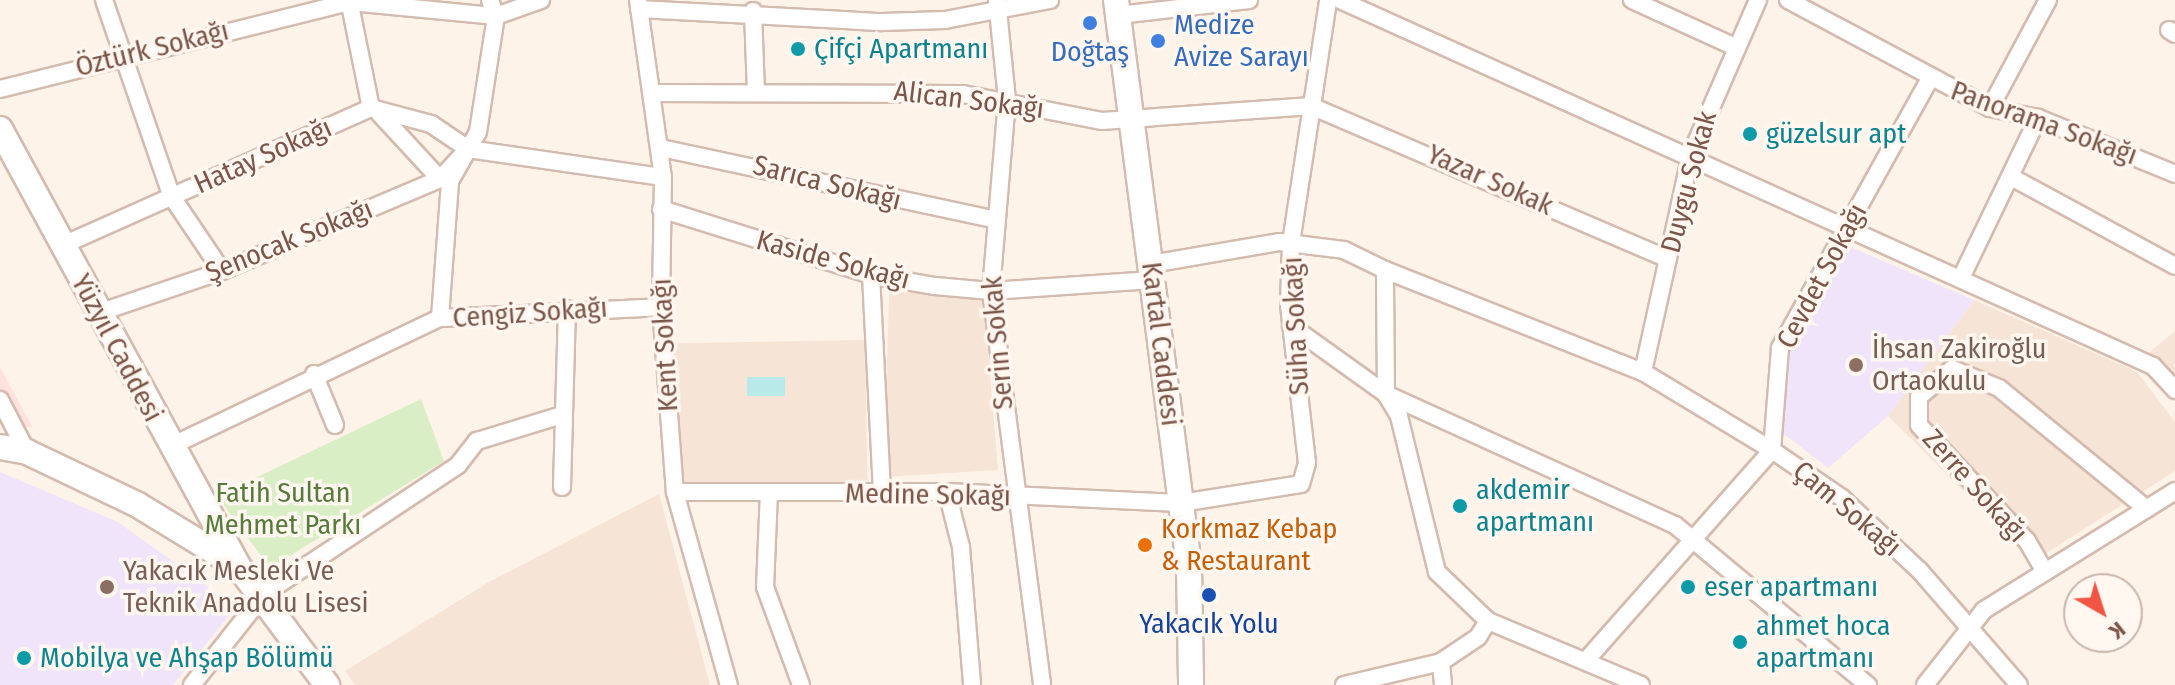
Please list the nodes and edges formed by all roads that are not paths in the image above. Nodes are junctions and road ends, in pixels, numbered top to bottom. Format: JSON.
{"nodes":[{"id":1,"x":104,"y":0,"type":"edge"},
{"id":2,"x":541,"y":0,"type":"edge"},
{"id":3,"x":1050,"y":0,"type":"edge"},
{"id":4,"x":1249,"y":0,"type":"edge"},
{"id":5,"x":1328,"y":0,"type":"edge"},
{"id":6,"x":1340,"y":0,"type":"edge"},
{"id":7,"x":1632,"y":0,"type":"edge"},
{"id":8,"x":1758,"y":0,"type":"edge"},
{"id":9,"x":1788,"y":0,"type":"edge"},
{"id":10,"x":2048,"y":0,"type":"edge"},
{"id":11,"x":350,"y":1,"type":"edge"},
{"id":12,"x":639,"y":4,"type":"edge"},
{"id":13,"x":1117,"y":5,"type":"edge"},
{"id":14,"x":997,"y":6,"type":"edge"},
{"id":15,"x":493,"y":8,"type":"edge"},
{"id":16,"x":753,"y":11,"type":"junction"},
{"id":17,"x":1733,"y":46,"type":"junction"},
{"id":18,"x":121,"y":54,"type":"junction"},
{"id":19,"x":1929,"y":80,"type":"junction"},
{"id":20,"x":0,"y":89,"type":"edge"},
{"id":21,"x":652,"y":93,"type":"junction"},
{"id":22,"x":756,"y":93,"type":"junction"},
{"id":23,"x":1007,"y":100,"type":"junction"},
{"id":24,"x":1311,"y":106,"type":"junction"},
{"id":25,"x":371,"y":108,"type":"junction"},
{"id":26,"x":1990,"y":108,"type":"junction"},
{"id":27,"x":1133,"y":118,"type":"junction"},
{"id":28,"x":2038,"y":118,"type":"junction"},
{"id":29,"x":0,"y":129,"type":"edge"},
{"id":30,"x":661,"y":148,"type":"junction"},
{"id":31,"x":468,"y":149,"type":"junction"},
{"id":32,"x":1691,"y":154,"type":"junction"},
{"id":33,"x":2175,"y":174,"type":"edge"},
{"id":34,"x":663,"y":177,"type":"junction"},
{"id":35,"x":2013,"y":178,"type":"junction"},
{"id":36,"x":440,"y":179,"type":"junction"},
{"id":37,"x":172,"y":197,"type":"junction"},
{"id":38,"x":661,"y":209,"type":"junction"},
{"id":39,"x":993,"y":219,"type":"junction"},
{"id":40,"x":1846,"y":230,"type":"junction"},
{"id":41,"x":1291,"y":243,"type":"junction"},
{"id":42,"x":63,"y":245,"type":"junction"},
{"id":43,"x":1668,"y":259,"type":"junction"},
{"id":44,"x":2175,"y":266,"type":"edge"},
{"id":45,"x":1385,"y":270,"type":"junction"},
{"id":46,"x":222,"y":271,"type":"junction"},
{"id":47,"x":1152,"y":272,"type":"junction"},
{"id":48,"x":871,"y":275,"type":"junction"},
{"id":49,"x":1961,"y":278,"type":"junction"},
{"id":50,"x":991,"y":291,"type":"junction"},
{"id":51,"x":661,"y":307,"type":"junction"},
{"id":52,"x":567,"y":309,"type":"junction"},
{"id":53,"x":98,"y":313,"type":"junction"},
{"id":54,"x":440,"y":318,"type":"junction"},
{"id":55,"x":1291,"y":326,"type":"junction"},
{"id":56,"x":1643,"y":372,"type":"junction"},
{"id":57,"x":314,"y":374,"type":"junction"},
{"id":58,"x":2175,"y":390,"type":"edge"},
{"id":59,"x":1386,"y":394,"type":"junction"},
{"id":60,"x":0,"y":400,"type":"edge"},
{"id":61,"x":562,"y":415,"type":"junction"},
{"id":62,"x":335,"y":425,"type":"dead end"},
{"id":63,"x":0,"y":447,"type":"edge"},
{"id":64,"x":169,"y":447,"type":"junction"},
{"id":65,"x":1772,"y":450,"type":"junction"},
{"id":66,"x":27,"y":452,"type":"junction"},
{"id":67,"x":562,"y":487,"type":"dead end"},
{"id":68,"x":2175,"y":491,"type":"edge"},
{"id":69,"x":675,"y":492,"type":"junction"},
{"id":70,"x":769,"y":492,"type":"junction"},
{"id":71,"x":947,"y":492,"type":"junction"},
{"id":72,"x":882,"y":494,"type":"junction"},
{"id":73,"x":1019,"y":497,"type":"junction"},
{"id":74,"x":1181,"y":503,"type":"junction"},
{"id":75,"x":2147,"y":509,"type":"junction"},
{"id":76,"x":1694,"y":538,"type":"junction"},
{"id":77,"x":238,"y":566,"type":"junction"},
{"id":78,"x":2045,"y":572,"type":"junction"},
{"id":79,"x":264,"y":594,"type":"junction"},
{"id":80,"x":1488,"y":621,"type":"junction"},
{"id":81,"x":1968,"y":627,"type":"junction"},
{"id":82,"x":1589,"y":657,"type":"junction"},
{"id":83,"x":1441,"y":662,"type":"junction"},
{"id":84,"x":192,"y":685,"type":"edge"},
{"id":85,"x":327,"y":685,"type":"edge"},
{"id":86,"x":729,"y":685,"type":"edge"},
{"id":87,"x":801,"y":685,"type":"edge"},
{"id":88,"x":972,"y":685,"type":"edge"},
{"id":89,"x":1042,"y":685,"type":"edge"},
{"id":90,"x":1191,"y":685,"type":"edge"},
{"id":91,"x":1344,"y":685,"type":"edge"},
{"id":92,"x":1443,"y":685,"type":"edge"},
{"id":93,"x":1641,"y":685,"type":"edge"},
{"id":94,"x":1868,"y":685,"type":"edge"},
{"id":95,"x":1925,"y":685,"type":"edge"},
{"id":96,"x":2019,"y":685,"type":"edge"}],
"edges":[{"from":1,"to":18,"type":"street"},
{"from":2,"to":15,"type":"street"},
{"from":3,"to":14,"type":"street"},
{"from":4,"to":13,"type":"street"},
{"from":5,"to":24,"type":"street","name":"Süha Sokağı"},
{"from":6,"to":32,"type":"street"},
{"from":7,"to":17,"type":"street"},
{"from":8,"to":17,"type":"street","name":"Duygu Sokak"},
{"from":9,"to":19,"type":"street","name":"Panorama Sokağı"},
{"from":10,"to":26,"type":"street"},
{"from":11,"to":15,"type":"street","name":"Öztürk Sokağı"},
{"from":11,"to":18,"type":"street","name":"Öztürk Sokağı"},
{"from":11,"to":25,"type":"street"},
{"from":12,"to":16,"type":"street"},
{"from":12,"to":21,"type":"street","name":"Kent Sokağı"},
{"from":13,"to":27,"type":"main road","name":"Kartal Caddesi"},
{"from":14,"to":16,"type":"street"},
{"from":14,"to":23,"type":"street","name":"Serin Sokak"},
{"from":15,"to":31,"type":"street"},
{"from":16,"to":22,"type":"street"},
{"from":17,"to":32,"type":"street","name":"Duygu Sokak"},
{"from":18,"to":20,"type":"street","name":"Öztürk Sokağı"},
{"from":18,"to":37,"type":"street"},
{"from":19,"to":26,"type":"street","name":"Panorama Sokağı"},
{"from":19,"to":40,"type":"street","name":"Cevdet Sokağı"},
{"from":21,"to":22,"type":"street","name":"Alican Sokağı"},
{"from":21,"to":30,"type":"street","name":"Kent Sokağı"},
{"from":22,"to":23,"type":"street","name":"Alican Sokağı"},
{"from":23,"to":27,"type":"street","name":"Alican Sokağı"},
{"from":23,"to":39,"type":"street","name":"Serin Sokak"},
{"from":24,"to":27,"type":"street","name":"Alican Sokağı"},
{"from":24,"to":41,"type":"street","name":"Süha Sokağı"},
{"from":24,"to":43,"type":"street","name":"Yazar Sokak"},
{"from":25,"to":31,"type":"street"},
{"from":25,"to":36,"type":"street"},
{"from":25,"to":37,"type":"street","name":"Hatay Sokağı"},
{"from":26,"to":28,"type":"street","name":"Panorama Sokağı"},
{"from":27,"to":47,"type":"main road","name":"Kartal Caddesi"},
{"from":28,"to":33,"type":"street","name":"Panorama Sokağı"},
{"from":28,"to":35,"type":"street"},
{"from":29,"to":42,"type":"main road","name":"Yüzyıl Caddesi"},
{"from":30,"to":34,"type":"street","name":"Kent Sokağı"},
{"from":30,"to":39,"type":"street","name":"Sarıca Sokağı"},
{"from":31,"to":34,"type":"street"},
{"from":31,"to":36,"type":"street","name":"Şenocak Sokağı"},
{"from":31,"to":54,"type":"street"},
{"from":32,"to":40,"type":"street"},
{"from":32,"to":43,"type":"street","name":"Duygu Sokak"},
{"from":34,"to":38,"type":"street","name":"Kent Sokağı"},
{"from":35,"to":44,"type":"street"},
{"from":35,"to":49,"type":"street"},
{"from":36,"to":46,"type":"street","name":"Şenocak Sokağı"},
{"from":37,"to":42,"type":"street","name":"Hatay Sokağı"},
{"from":37,"to":46,"type":"street"},
{"from":38,"to":48,"type":"street","name":"Kaside Sokağı"},
{"from":38,"to":51,"type":"street","name":"Kent Sokağı"},
{"from":39,"to":50,"type":"street","name":"Serin Sokak"},
{"from":40,"to":49,"type":"street"},
{"from":40,"to":65,"type":"street","name":"Cevdet Sokağı"},
{"from":41,"to":45,"type":"street","name":"Kaside Sokağı"},
{"from":41,"to":47,"type":"street","name":"Kaside Sokağı"},
{"from":41,"to":55,"type":"street","name":"Süha Sokağı"},
{"from":42,"to":53,"type":"main road","name":"Yüzyıl Caddesi"},
{"from":43,"to":56,"type":"street","name":"Duygu Sokak"},
{"from":45,"to":56,"type":"street","name":"Çam Sokağı"},
{"from":45,"to":59,"type":"street"},
{"from":46,"to":53,"type":"street","name":"Şenocak Sokağı"},
{"from":47,"to":50,"type":"street","name":"Kaside Sokağı"},
{"from":47,"to":74,"type":"main road","name":"Kartal Caddesi"},
{"from":48,"to":50,"type":"street","name":"Kaside Sokağı"},
{"from":48,"to":72,"type":"street"},
{"from":49,"to":58,"type":"street"},
{"from":50,"to":73,"type":"street","name":"Serin Sokak"},
{"from":51,"to":52,"type":"street","name":"Cengiz Sokağı"},
{"from":51,"to":69,"type":"street","name":"Kent Sokağı"},
{"from":52,"to":54,"type":"street","name":"Cengiz Sokağı"},
{"from":52,"to":61,"type":"street"},
{"from":53,"to":64,"type":"main road","name":"Yüzyıl Caddesi"},
{"from":54,"to":57,"type":"street","name":"Cengiz Sokağı"},
{"from":55,"to":59,"type":"street"},
{"from":55,"to":74,"type":"street","name":"Süha Sokağı"},
{"from":56,"to":65,"type":"street","name":"Çam Sokağı"},
{"from":57,"to":62,"type":"street"},
{"from":57,"to":64,"type":"street","name":"Cengiz Sokağı"},
{"from":59,"to":76,"type":"street"},
{"from":59,"to":80,"type":"street"},
{"from":60,"to":66,"type":"street"},
{"from":61,"to":67,"type":"street"},
{"from":61,"to":79,"type":"street"},
{"from":63,"to":66,"type":"main road"},
{"from":64,"to":77,"type":"main road","name":"Yüzyıl Caddesi"},
{"from":65,"to":76,"type":"street"},
{"from":65,"to":81,"type":"street","name":"Çam Sokağı"},
{"from":66,"to":77,"type":"main road"},
{"from":68,"to":75,"type":"street"},
{"from":69,"to":70,"type":"street","name":"Medine Sokağı"},
{"from":69,"to":86,"type":"street","name":"Kent Sokağı"},
{"from":70,"to":72,"type":"street","name":"Medine Sokağı"},
{"from":70,"to":87,"type":"street"},
{"from":71,"to":72,"type":"street","name":"Medine Sokağı"},
{"from":71,"to":73,"type":"street","name":"Medine Sokağı"},
{"from":71,"to":88,"type":"street"},
{"from":73,"to":74,"type":"street","name":"Medine Sokağı"},
{"from":73,"to":89,"type":"street","name":"Serin Sokak"},
{"from":74,"to":90,"type":"main road","name":"Kartal Caddesi"},
{"from":75,"to":78,"type":"street"},
{"from":75,"to":78,"type":"street","name":"Zerre Sokağı"},
{"from":76,"to":82,"type":"street"},
{"from":76,"to":94,"type":"street"},
{"from":77,"to":79,"type":"main road"},
{"from":78,"to":81,"type":"street"},
{"from":79,"to":84,"type":"street"},
{"from":79,"to":85,"type":"main road"},
{"from":80,"to":82,"type":"street"},
{"from":80,"to":83,"type":"street"},
{"from":81,"to":95,"type":"street"},
{"from":81,"to":96,"type":"street","name":"Çam Sokağı"},
{"from":82,"to":93,"type":"street"},
{"from":83,"to":91,"type":"street"},
{"from":83,"to":92,"type":"street"}]}
